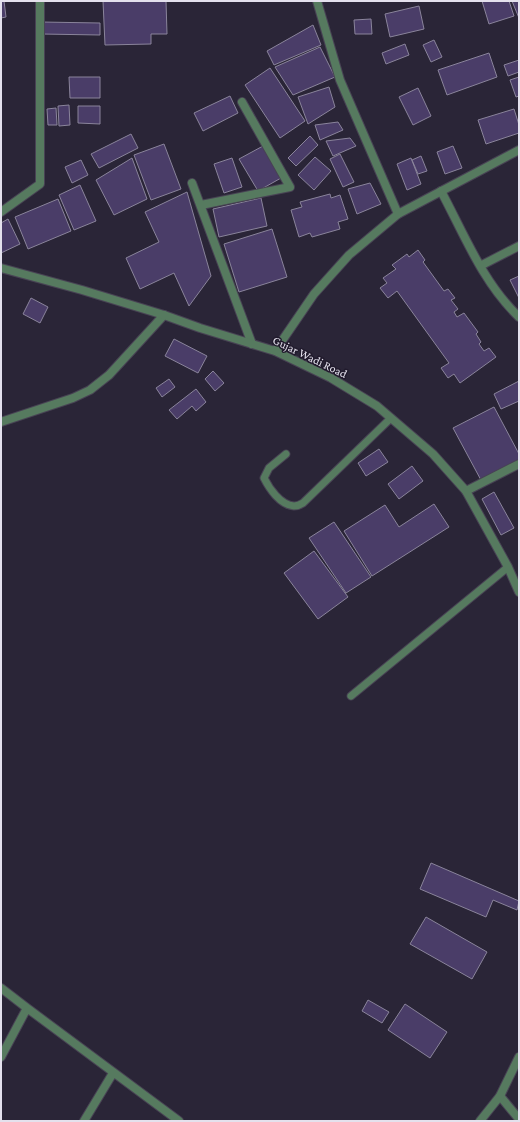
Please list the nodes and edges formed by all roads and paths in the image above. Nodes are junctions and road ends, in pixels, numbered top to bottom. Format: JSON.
{"nodes":[{"id":1,"x":40,"y":1,"type":"edge"},
{"id":2,"x":317,"y":1,"type":"edge"},
{"id":3,"x":242,"y":102,"type":"dead end"},
{"id":4,"x":519,"y":150,"type":"edge"},
{"id":5,"x":192,"y":184,"type":"dead end"},
{"id":6,"x":441,"y":191,"type":"junction"},
{"id":7,"x":200,"y":205,"type":"junction"},
{"id":8,"x":1,"y":212,"type":"edge"},
{"id":9,"x":398,"y":214,"type":"junction"},
{"id":10,"x":519,"y":246,"type":"edge"},
{"id":11,"x":480,"y":266,"type":"junction"},
{"id":12,"x":1,"y":268,"type":"edge"},
{"id":13,"x":164,"y":315,"type":"junction"},
{"id":14,"x":519,"y":317,"type":"edge"},
{"id":15,"x":252,"y":344,"type":"junction"},
{"id":16,"x":275,"y":351,"type":"junction"},
{"id":17,"x":391,"y":418,"type":"junction"},
{"id":18,"x":1,"y":422,"type":"edge"},
{"id":19,"x":286,"y":454,"type":"dead end"},
{"id":20,"x":519,"y":464,"type":"edge"},
{"id":21,"x":466,"y":491,"type":"junction"},
{"id":22,"x":508,"y":567,"type":"junction"},
{"id":23,"x":519,"y":592,"type":"edge"},
{"id":24,"x":351,"y":696,"type":"dead end"},
{"id":25,"x":1,"y":988,"type":"edge"},
{"id":26,"x":27,"y":1008,"type":"junction"},
{"id":27,"x":1,"y":1057,"type":"edge"},
{"id":28,"x":519,"y":1057,"type":"edge"},
{"id":29,"x":113,"y":1072,"type":"junction"},
{"id":30,"x":500,"y":1096,"type":"junction"},
{"id":31,"x":519,"y":1119,"type":"edge"},
{"id":32,"x":84,"y":1121,"type":"edge"},
{"id":33,"x":179,"y":1121,"type":"edge"},
{"id":34,"x":480,"y":1121,"type":"edge"}],
"edges":[{"from":1,"to":8,"type":"street"},
{"from":2,"to":9,"type":"street"},
{"from":3,"to":7,"type":"street"},
{"from":4,"to":6,"type":"street"},
{"from":5,"to":7,"type":"street"},
{"from":6,"to":9,"type":"street"},
{"from":6,"to":11,"type":"street"},
{"from":7,"to":15,"type":"street"},
{"from":9,"to":16,"type":"street"},
{"from":10,"to":11,"type":"street"},
{"from":11,"to":14,"type":"street"},
{"from":12,"to":13,"type":"street","name":"Gujar Wadi Road"},
{"from":13,"to":15,"type":"street","name":"Gujar Wadi Road"},
{"from":13,"to":18,"type":"street"},
{"from":15,"to":16,"type":"street","name":"Gujar Wadi Road"},
{"from":16,"to":17,"type":"street","name":"Gujar Wadi Road"},
{"from":17,"to":19,"type":"lane"},
{"from":17,"to":21,"type":"street","name":"Gujar Wadi Road"},
{"from":20,"to":21,"type":"street"},
{"from":21,"to":22,"type":"street","name":"Gujar Wadi Road"},
{"from":22,"to":23,"type":"street","name":"Gujar Wadi Road"},
{"from":22,"to":24,"type":"lane"},
{"from":25,"to":26,"type":"street"},
{"from":26,"to":27,"type":"street"},
{"from":26,"to":29,"type":"street"},
{"from":28,"to":30,"type":"street"},
{"from":29,"to":32,"type":"street"},
{"from":29,"to":33,"type":"street"},
{"from":30,"to":31,"type":"street"},
{"from":30,"to":34,"type":"street"}]}
